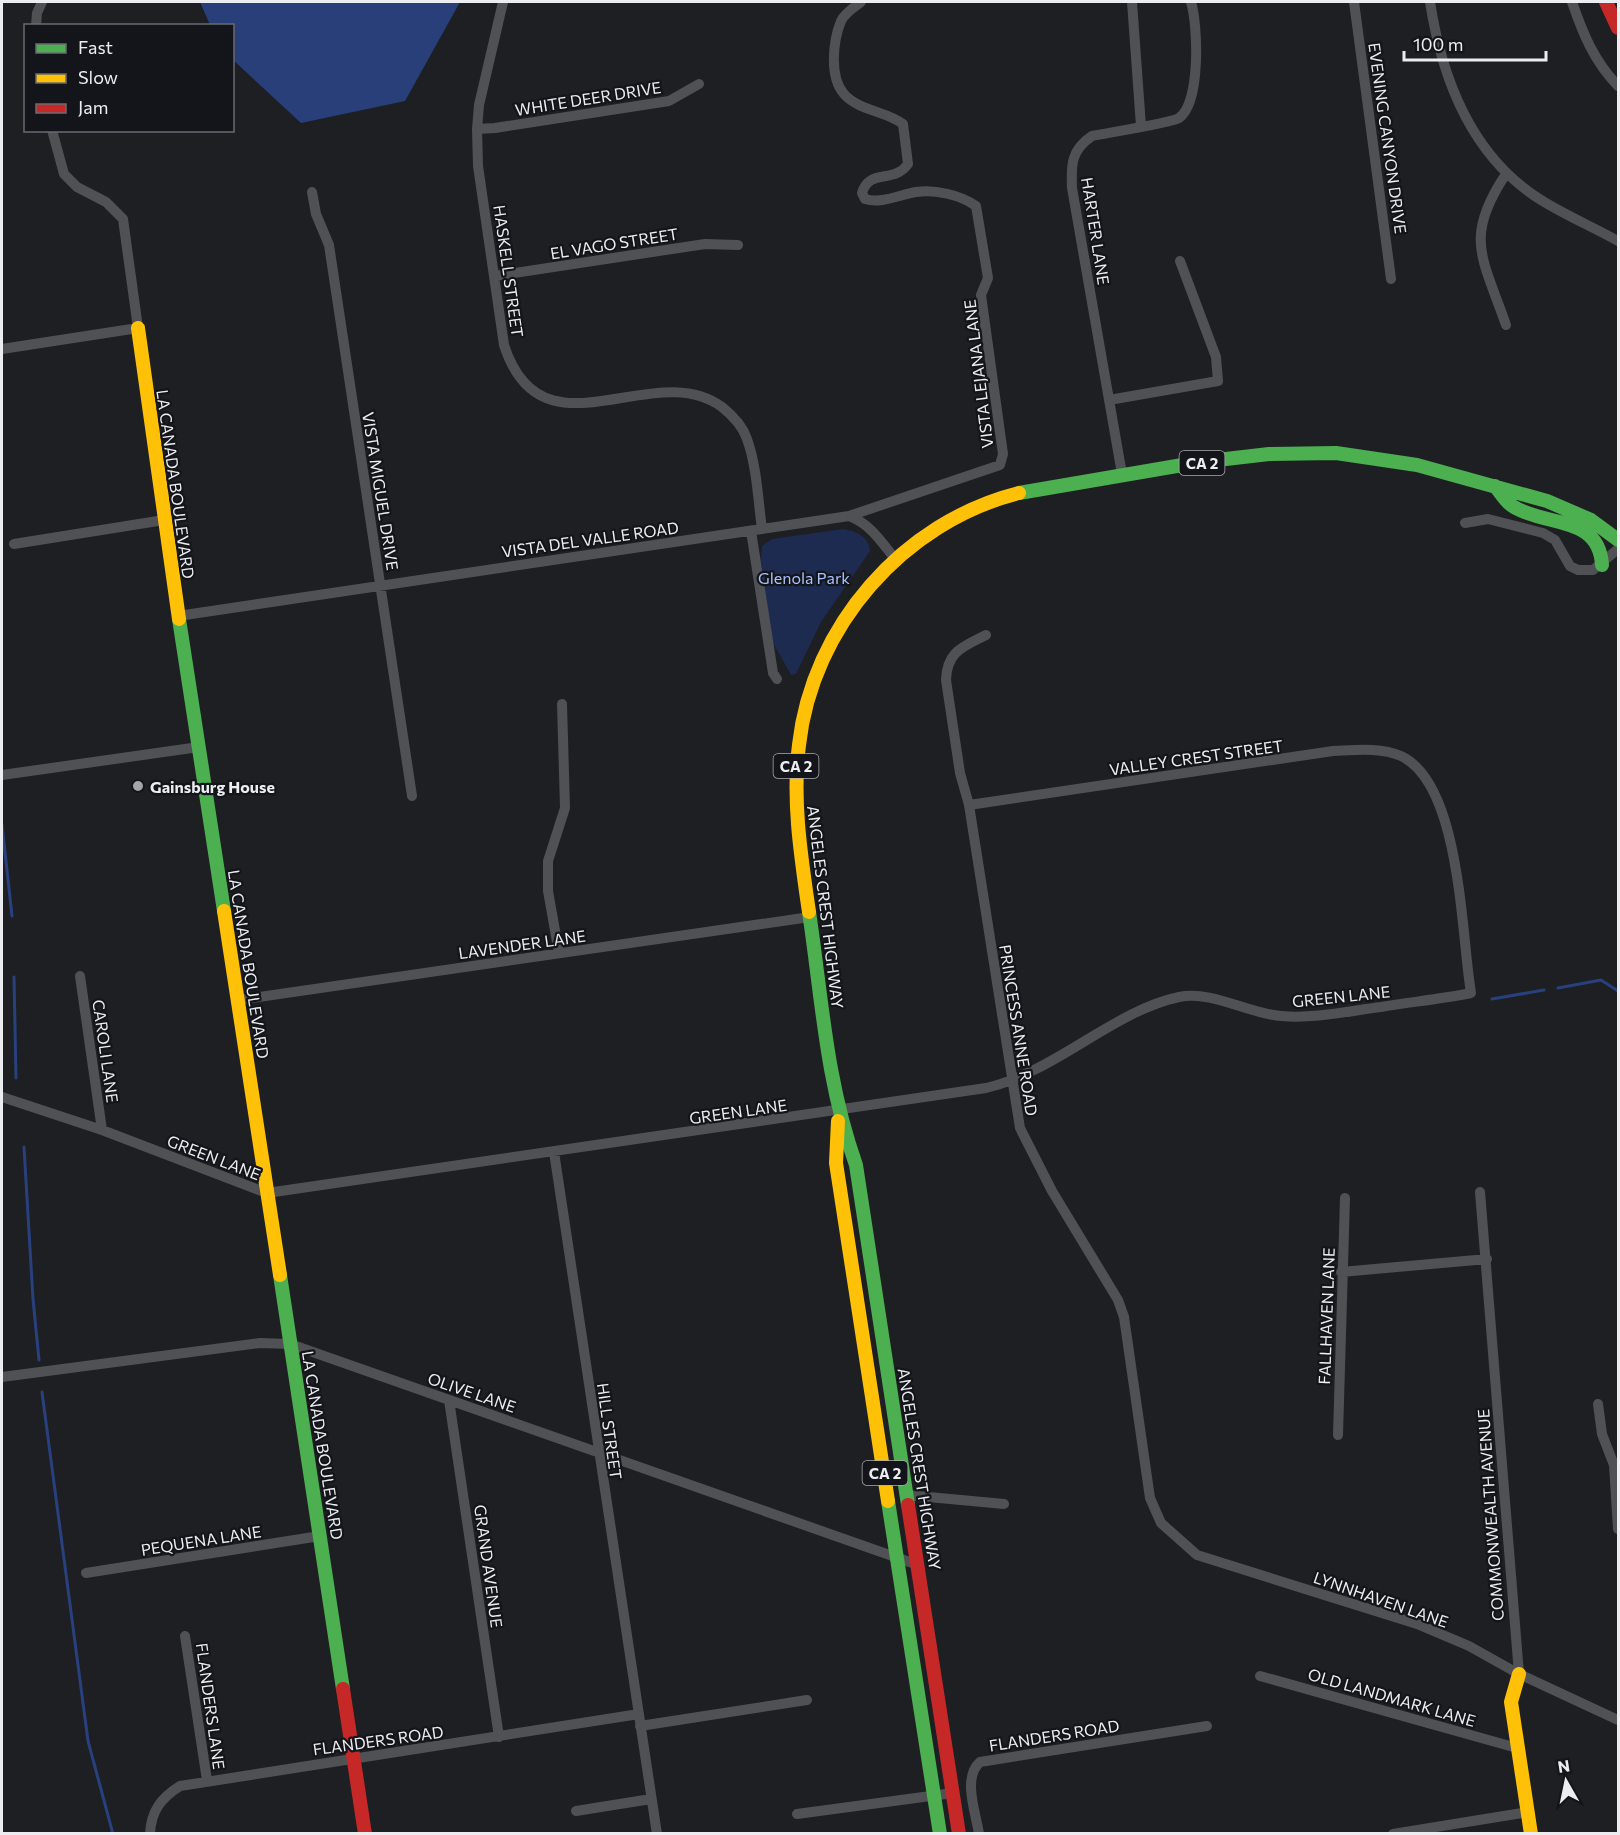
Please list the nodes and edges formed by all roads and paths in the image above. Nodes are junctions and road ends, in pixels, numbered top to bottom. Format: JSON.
{"nodes":[{"id":1,"x":42,"y":2,"type":"edge"},
{"id":2,"x":503,"y":2,"type":"edge"},
{"id":3,"x":861,"y":2,"type":"edge"},
{"id":4,"x":1132,"y":2,"type":"edge"},
{"id":5,"x":1191,"y":2,"type":"edge"},
{"id":6,"x":1354,"y":2,"type":"edge"},
{"id":7,"x":1430,"y":2,"type":"edge"},
{"id":8,"x":1572,"y":2,"type":"edge"},
{"id":9,"x":1606,"y":2,"type":"edge"},
{"id":10,"x":36,"y":24,"type":"edge"},
{"id":11,"x":1618,"y":28,"type":"edge"},
{"id":12,"x":699,"y":84,"type":"dead end"},
{"id":13,"x":1618,"y":86,"type":"edge"},
{"id":14,"x":1141,"y":126,"type":"junction"},
{"id":15,"x":477,"y":129,"type":"junction"},
{"id":16,"x":53,"y":132,"type":"edge"},
{"id":17,"x":1506,"y":174,"type":"junction"},
{"id":18,"x":312,"y":192,"type":"dead end"},
{"id":19,"x":1618,"y":241,"type":"edge"},
{"id":20,"x":738,"y":245,"type":"dead end"},
{"id":21,"x":1180,"y":261,"type":"dead end"},
{"id":22,"x":495,"y":276,"type":"junction"},
{"id":23,"x":1391,"y":279,"type":"dead end"},
{"id":24,"x":1506,"y":325,"type":"dead end"},
{"id":25,"x":138,"y":328,"type":"junction"},
{"id":26,"x":2,"y":349,"type":"edge"},
{"id":27,"x":1109,"y":400,"type":"junction"},
{"id":28,"x":1000,"y":465,"type":"joint"},
{"id":29,"x":1122,"y":474,"type":"junction"},
{"id":30,"x":1495,"y":486,"type":"junction"},
{"id":31,"x":849,"y":516,"type":"junction"},
{"id":32,"x":164,"y":520,"type":"junction"},
{"id":33,"x":1465,"y":523,"type":"dead end"},
{"id":34,"x":762,"y":529,"type":"junction"},
{"id":35,"x":751,"y":531,"type":"junction"},
{"id":36,"x":1618,"y":540,"type":"edge"},
{"id":37,"x":14,"y":544,"type":"dead end"},
{"id":38,"x":1618,"y":549,"type":"edge"},
{"id":39,"x":896,"y":560,"type":"junction"},
{"id":40,"x":1602,"y":565,"type":"junction"},
{"id":41,"x":381,"y":586,"type":"junction"},
{"id":42,"x":178,"y":616,"type":"junction"},
{"id":43,"x":986,"y":635,"type":"dead end"},
{"id":44,"x":777,"y":679,"type":"dead end"},
{"id":45,"x":562,"y":704,"type":"dead end"},
{"id":46,"x":199,"y":747,"type":"junction"},
{"id":47,"x":2,"y":775,"type":"edge"},
{"id":48,"x":412,"y":796,"type":"dead end"},
{"id":49,"x":969,"y":806,"type":"junction"},
{"id":50,"x":810,"y":917,"type":"junction"},
{"id":51,"x":559,"y":953,"type":"junction"},
{"id":52,"x":80,"y":976,"type":"dead end"},
{"id":53,"x":1471,"y":993,"type":"joint"},
{"id":54,"x":238,"y":1000,"type":"junction"},
{"id":55,"x":1011,"y":1082,"type":"junction"},
{"id":56,"x":2,"y":1097,"type":"edge"},
{"id":57,"x":838,"y":1112,"type":"junction"},
{"id":58,"x":102,"y":1130,"type":"junction"},
{"id":59,"x":554,"y":1152,"type":"junction"},
{"id":60,"x":1480,"y":1192,"type":"dead end"},
{"id":61,"x":267,"y":1193,"type":"junction"},
{"id":62,"x":1345,"y":1198,"type":"dead end"},
{"id":63,"x":1487,"y":1259,"type":"junction"},
{"id":64,"x":1341,"y":1272,"type":"junction"},
{"id":65,"x":290,"y":1344,"type":"junction"},
{"id":66,"x":2,"y":1377,"type":"edge"},
{"id":67,"x":450,"y":1400,"type":"junction"},
{"id":68,"x":1598,"y":1404,"type":"dead end"},
{"id":69,"x":1338,"y":1435,"type":"dead end"},
{"id":70,"x":598,"y":1452,"type":"junction"},
{"id":71,"x":907,"y":1495,"type":"junction"},
{"id":72,"x":1150,"y":1498,"type":"joint"},
{"id":73,"x":1004,"y":1503,"type":"dead end"},
{"id":74,"x":1618,"y":1530,"type":"edge"},
{"id":75,"x":320,"y":1536,"type":"junction"},
{"id":76,"x":898,"y":1558,"type":"junction"},
{"id":77,"x":918,"y":1565,"type":"junction"},
{"id":78,"x":86,"y":1573,"type":"dead end"},
{"id":79,"x":185,"y":1636,"type":"dead end"},
{"id":80,"x":1519,"y":1674,"type":"junction"},
{"id":81,"x":1260,"y":1676,"type":"dead end"},
{"id":82,"x":807,"y":1700,"type":"dead end"},
{"id":83,"x":639,"y":1714,"type":"junction"},
{"id":84,"x":1618,"y":1719,"type":"edge"},
{"id":85,"x":640,"y":1726,"type":"junction"},
{"id":86,"x":1207,"y":1726,"type":"dead end"},
{"id":87,"x":499,"y":1737,"type":"junction"},
{"id":88,"x":1517,"y":1748,"type":"junction"},
{"id":89,"x":354,"y":1759,"type":"junction"},
{"id":90,"x":207,"y":1780,"type":"junction"},
{"id":91,"x":953,"y":1793,"type":"junction"},
{"id":92,"x":935,"y":1796,"type":"junction"},
{"id":93,"x":651,"y":1799,"type":"junction"},
{"id":94,"x":576,"y":1811,"type":"dead end"},
{"id":95,"x":1528,"y":1812,"type":"junction"},
{"id":96,"x":797,"y":1814,"type":"dead end"},
{"id":97,"x":150,"y":1833,"type":"edge"},
{"id":98,"x":365,"y":1833,"type":"edge"},
{"id":99,"x":657,"y":1833,"type":"edge"},
{"id":100,"x":940,"y":1833,"type":"edge"},
{"id":101,"x":959,"y":1833,"type":"edge"},
{"id":102,"x":979,"y":1833,"type":"edge"},
{"id":103,"x":1394,"y":1833,"type":"edge"},
{"id":104,"x":1531,"y":1833,"type":"edge"}],
"edges":[{"from":1,"to":10,"type":"street"},
{"from":2,"to":15,"type":"street","name":"HASKELL STREET"},
{"from":3,"to":28,"type":"street","name":"VISTA LEJANA LANE"},
{"from":4,"to":14,"type":"street"},
{"from":5,"to":14,"type":"street","name":"HARTER LANE"},
{"from":6,"to":23,"type":"street","name":"EVENING CANYON DRIVE"},
{"from":7,"to":17,"type":"street"},
{"from":8,"to":13,"type":"street"},
{"from":9,"to":11,"type":"main road"},
{"from":12,"to":15,"type":"street","name":"WHITE DEER DRIVE"},
{"from":14,"to":27,"type":"street","name":"HARTER LANE"},
{"from":15,"to":22,"type":"street","name":"HASKELL STREET"},
{"from":16,"to":25,"type":"street","name":"LA CANADA BOULEVARD"},
{"from":17,"to":19,"type":"street"},
{"from":17,"to":24,"type":"street"},
{"from":18,"to":41,"type":"street","name":"VISTA MIGUEL DRIVE"},
{"from":20,"to":22,"type":"street","name":"EL VAGO STREET"},
{"from":21,"to":27,"type":"street"},
{"from":22,"to":34,"type":"street","name":"HASKELL STREET"},
{"from":25,"to":26,"type":"street"},
{"from":25,"to":32,"type":"main road","name":"LA CANADA BOULEVARD"},
{"from":27,"to":29,"type":"street","name":"HARTER LANE"},
{"from":28,"to":31,"type":"street","name":"VISTA DEL VALLE ROAD"},
{"from":29,"to":30,"type":"main road","name":"ANGELES CREST HIGHWAY","number":"CA 2"},
{"from":29,"to":39,"type":"main road","name":"ANGELES CREST HIGHWAY","number":"CA 2"},
{"from":30,"to":36,"type":"main road","name":"ANGELES CREST HIGHWAY","number":"CA 2"},
{"from":30,"to":40,"type":"main road"},
{"from":31,"to":34,"type":"street","name":"VISTA DEL VALLE ROAD"},
{"from":31,"to":39,"type":"street"},
{"from":32,"to":37,"type":"street"},
{"from":32,"to":42,"type":"main road","name":"LA CANADA BOULEVARD"},
{"from":33,"to":40,"type":"street"},
{"from":34,"to":35,"type":"street","name":"VISTA DEL VALLE ROAD"},
{"from":35,"to":41,"type":"street","name":"VISTA DEL VALLE ROAD"},
{"from":35,"to":44,"type":"street"},
{"from":38,"to":40,"type":"street"},
{"from":39,"to":50,"type":"main road","name":"ANGELES CREST HIGHWAY","number":"CA 2"},
{"from":41,"to":42,"type":"street","name":"VISTA DEL VALLE ROAD"},
{"from":41,"to":48,"type":"street","name":"VISTA MIGUEL DRIVE"},
{"from":42,"to":46,"type":"main road","name":"LA CANADA BOULEVARD"},
{"from":43,"to":49,"type":"street","name":"PRINCESS ANNE ROAD"},
{"from":45,"to":51,"type":"street"},
{"from":46,"to":47,"type":"street"},
{"from":46,"to":54,"type":"main road","name":"LA CANADA BOULEVARD"},
{"from":49,"to":53,"type":"street","name":"VALLEY CREST STREET"},
{"from":49,"to":55,"type":"street","name":"PRINCESS ANNE ROAD"},
{"from":50,"to":51,"type":"street","name":"LAVENDER LANE"},
{"from":50,"to":57,"type":"main road","name":"ANGELES CREST HIGHWAY","number":"CA 2"},
{"from":51,"to":54,"type":"street","name":"LAVENDER LANE"},
{"from":52,"to":58,"type":"street","name":"CAROLI LANE"},
{"from":53,"to":55,"type":"street","name":"GREEN LANE"},
{"from":54,"to":61,"type":"main road","name":"LA CANADA BOULEVARD"},
{"from":55,"to":57,"type":"street","name":"GREEN LANE"},
{"from":55,"to":72,"type":"street","name":"PRINCESS ANNE ROAD"},
{"from":56,"to":58,"type":"street","name":"GREEN LANE"},
{"from":57,"to":59,"type":"street","name":"GREEN LANE"},
{"from":57,"to":71,"type":"main road","name":"ANGELES CREST HIGHWAY","number":"CA 2"},
{"from":57,"to":76,"type":"main road","name":"ANGELES CREST HIGHWAY","number":"CA 2"},
{"from":58,"to":61,"type":"street","name":"GREEN LANE"},
{"from":59,"to":61,"type":"street","name":"GREEN LANE"},
{"from":59,"to":70,"type":"street","name":"HILL STREET"},
{"from":60,"to":63,"type":"street","name":"COMMONWEALTH AVENUE"},
{"from":61,"to":65,"type":"main road","name":"LA CANADA BOULEVARD"},
{"from":62,"to":64,"type":"street","name":"FALLHAVEN LANE"},
{"from":63,"to":64,"type":"street"},
{"from":63,"to":80,"type":"street","name":"COMMONWEALTH AVENUE"},
{"from":64,"to":69,"type":"street","name":"FALLHAVEN LANE"},
{"from":65,"to":66,"type":"street","name":"OLIVE LANE"},
{"from":65,"to":67,"type":"street","name":"OLIVE LANE"},
{"from":65,"to":75,"type":"main road","name":"LA CANADA BOULEVARD"},
{"from":67,"to":70,"type":"street","name":"OLIVE LANE"},
{"from":67,"to":87,"type":"street","name":"GRAND AVENUE"},
{"from":68,"to":74,"type":"street"},
{"from":70,"to":76,"type":"street","name":"OLIVE LANE"},
{"from":70,"to":83,"type":"street","name":"HILL STREET"},
{"from":71,"to":73,"type":"street"},
{"from":71,"to":77,"type":"main road","name":"ANGELES CREST HIGHWAY","number":"CA 2"},
{"from":72,"to":80,"type":"street","name":"LYNNHAVEN LANE"},
{"from":75,"to":78,"type":"street","name":"PEQUENA LANE"},
{"from":75,"to":89,"type":"main road","name":"LA CANADA BOULEVARD"},
{"from":76,"to":77,"type":"street","name":"OLIVE LANE"},
{"from":76,"to":92,"type":"main road","name":"ANGELES CREST HIGHWAY","number":"CA 2"},
{"from":77,"to":91,"type":"main road","name":"ANGELES CREST HIGHWAY","number":"CA 2"},
{"from":79,"to":90,"type":"street","name":"FLANDERS LANE"},
{"from":80,"to":84,"type":"street","name":"LYNNHAVEN LANE"},
{"from":80,"to":88,"type":"main road","name":"COMMONWEALTH AVENUE"},
{"from":81,"to":88,"type":"street","name":"OLD LANDMARK LANE"},
{"from":82,"to":85,"type":"street"},
{"from":83,"to":85,"type":"street","name":"HILL STREET"},
{"from":83,"to":87,"type":"street","name":"FLANDERS ROAD"},
{"from":85,"to":93,"type":"street","name":"HILL STREET"},
{"from":86,"to":102,"type":"street","name":"FLANDERS ROAD"},
{"from":87,"to":89,"type":"street","name":"FLANDERS ROAD"},
{"from":88,"to":95,"type":"main road","name":"COMMONWEALTH AVENUE"},
{"from":89,"to":90,"type":"street","name":"FLANDERS ROAD"},
{"from":89,"to":98,"type":"main road","name":"LA CANADA BOULEVARD"},
{"from":90,"to":97,"type":"street","name":"FLANDERS ROAD"},
{"from":91,"to":92,"type":"street"},
{"from":91,"to":101,"type":"main road","name":"ANGELES CREST HIGHWAY","number":"CA 2"},
{"from":92,"to":96,"type":"street"},
{"from":92,"to":100,"type":"main road","name":"ANGELES CREST HIGHWAY","number":"CA 2"},
{"from":93,"to":94,"type":"street"},
{"from":93,"to":99,"type":"street","name":"HILL STREET"},
{"from":95,"to":103,"type":"street"},
{"from":95,"to":104,"type":"main road","name":"COMMONWEALTH AVENUE"}]}
